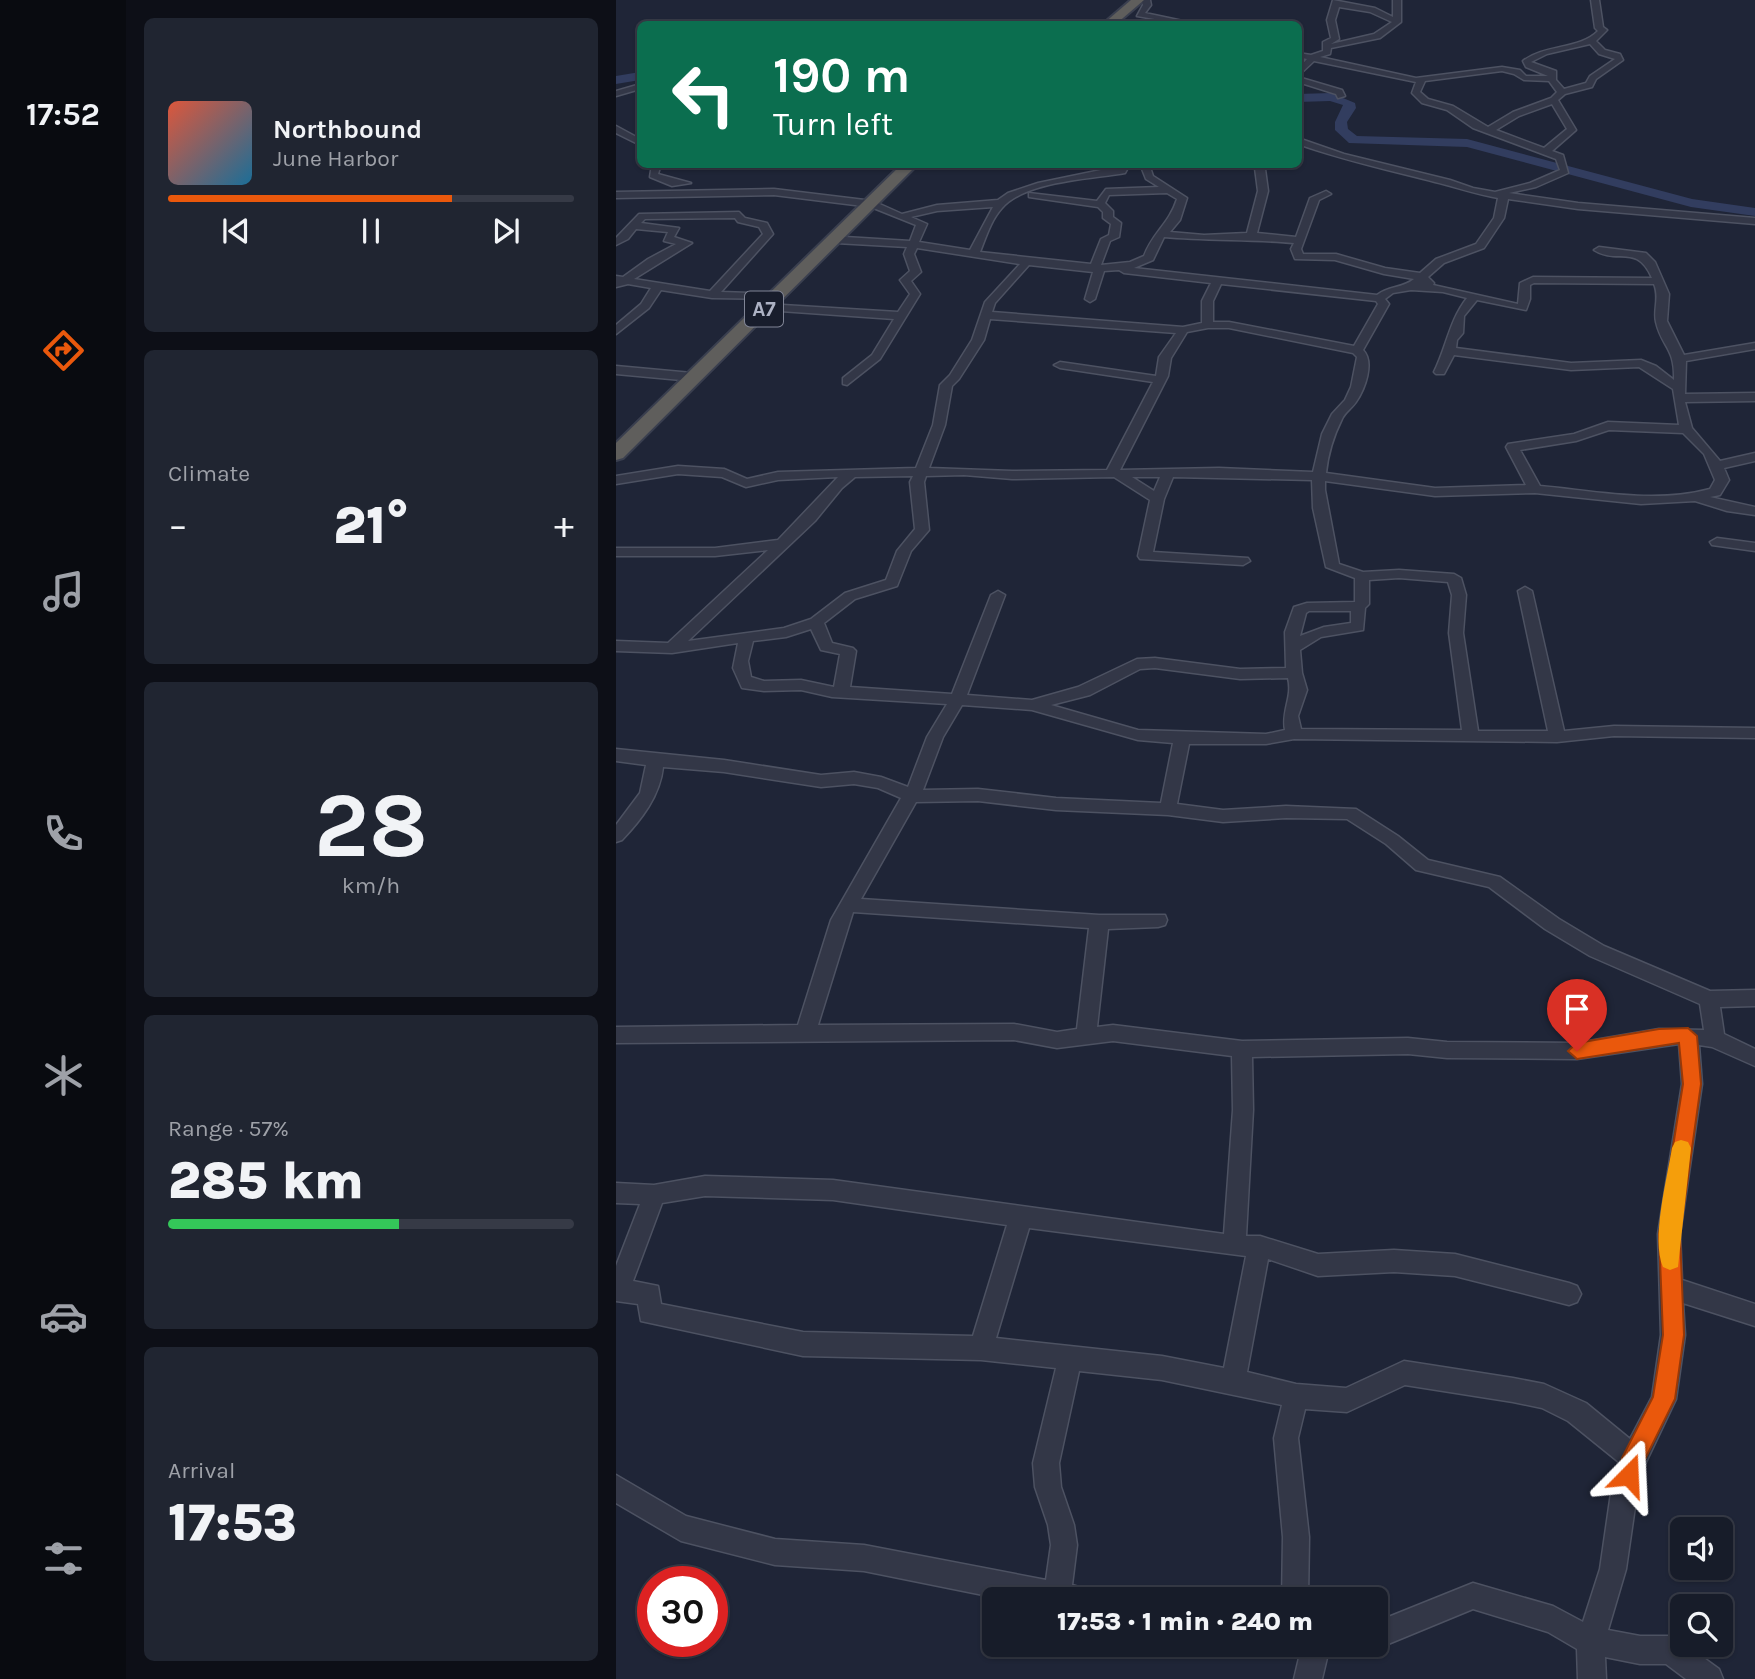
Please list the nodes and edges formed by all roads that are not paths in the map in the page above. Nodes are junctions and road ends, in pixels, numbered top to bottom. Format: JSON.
{"nodes":[{"id":1,"x":1138,"y":0,"type":"edge"},
{"id":2,"x":1146,"y":0,"type":"edge"},
{"id":3,"x":1397,"y":0,"type":"edge"},
{"id":4,"x":1595,"y":0,"type":"edge"},
{"id":5,"x":1337,"y":2,"type":"edge"},
{"id":6,"x":1113,"y":21,"type":"edge"},
{"id":7,"x":1177,"y":21,"type":"edge"},
{"id":8,"x":1397,"y":22,"type":"junction"},
{"id":9,"x":1592,"y":41,"type":"junction"},
{"id":10,"x":1327,"y":47,"type":"junction"},
{"id":11,"x":1302,"y":56,"type":"edge"},
{"id":12,"x":1312,"y":58,"type":"junction"},
{"id":13,"x":1302,"y":72,"type":"edge"},
{"id":14,"x":1302,"y":78,"type":"edge"},
{"id":15,"x":1552,"y":79,"type":"junction"},
{"id":16,"x":1416,"y":80,"type":"junction"},
{"id":17,"x":637,"y":89,"type":"edge"},
{"id":18,"x":1562,"y":92,"type":"junction"},
{"id":19,"x":616,"y":94,"type":"edge"},
{"id":20,"x":1341,"y":96,"type":"dead end"},
{"id":21,"x":1554,"y":100,"type":"junction"},
{"id":22,"x":637,"y":129,"type":"edge"},
{"id":23,"x":619,"y":130,"type":"edge"},
{"id":24,"x":1490,"y":130,"type":"junction"},
{"id":25,"x":637,"y":140,"type":"edge"},
{"id":26,"x":1302,"y":142,"type":"edge"},
{"id":27,"x":1546,"y":151,"type":"junction"},
{"id":28,"x":656,"y":168,"type":"edge"},
{"id":29,"x":907,"y":168,"type":"edge"},
{"id":30,"x":1124,"y":168,"type":"edge"},
{"id":31,"x":1146,"y":168,"type":"edge"},
{"id":32,"x":1261,"y":168,"type":"edge"},
{"id":33,"x":1167,"y":190,"type":"junction"},
{"id":34,"x":1499,"y":193,"type":"junction"},
{"id":35,"x":698,"y":194,"type":"junction"},
{"id":36,"x":1011,"y":194,"type":"junction"},
{"id":37,"x":1326,"y":194,"type":"dead end"},
{"id":38,"x":616,"y":195,"type":"edge"},
{"id":39,"x":1000,"y":203,"type":"junction"},
{"id":40,"x":873,"y":204,"type":"junction"},
{"id":41,"x":1100,"y":204,"type":"junction"},
{"id":42,"x":902,"y":218,"type":"junction"},
{"id":43,"x":856,"y":221,"type":"junction"},
{"id":44,"x":1755,"y":221,"type":"edge"},
{"id":45,"x":633,"y":226,"type":"junction"},
{"id":46,"x":1164,"y":234,"type":"junction"},
{"id":47,"x":1251,"y":236,"type":"junction"},
{"id":48,"x":836,"y":240,"type":"junction"},
{"id":49,"x":1300,"y":240,"type":"junction"},
{"id":50,"x":616,"y":242,"type":"edge"},
{"id":51,"x":912,"y":244,"type":"junction"},
{"id":52,"x":1599,"y":250,"type":"dead end"},
{"id":53,"x":974,"y":253,"type":"junction"},
{"id":54,"x":1027,"y":260,"type":"junction"},
{"id":55,"x":1117,"y":268,"type":"junction"},
{"id":56,"x":1096,"y":269,"type":"junction"},
{"id":57,"x":1422,"y":277,"type":"junction"},
{"id":58,"x":621,"y":280,"type":"edge"},
{"id":59,"x":1218,"y":280,"type":"junction"},
{"id":60,"x":1657,"y":281,"type":"junction"},
{"id":61,"x":658,"y":286,"type":"junction"},
{"id":62,"x":1411,"y":286,"type":"junction"},
{"id":63,"x":616,"y":289,"type":"edge"},
{"id":64,"x":1443,"y":289,"type":"junction"},
{"id":65,"x":712,"y":295,"type":"junction"},
{"id":66,"x":1474,"y":297,"type":"junction"},
{"id":67,"x":1379,"y":298,"type":"junction"},
{"id":68,"x":1090,"y":299,"type":"dead end"},
{"id":69,"x":771,"y":302,"type":"junction"},
{"id":70,"x":987,"y":314,"type":"junction"},
{"id":71,"x":901,"y":317,"type":"junction"},
{"id":72,"x":1208,"y":325,"type":"junction"},
{"id":73,"x":1183,"y":330,"type":"junction"},
{"id":74,"x":616,"y":331,"type":"edge"},
{"id":75,"x":1755,"y":346,"type":"edge"},
{"id":76,"x":1357,"y":350,"type":"junction"},
{"id":77,"x":1450,"y":351,"type":"junction"},
{"id":78,"x":1680,"y":359,"type":"junction"},
{"id":79,"x":1060,"y":365,"type":"dead end"},
{"id":80,"x":616,"y":370,"type":"edge"},
{"id":81,"x":1440,"y":372,"type":"dead end"},
{"id":82,"x":692,"y":377,"type":"junction"},
{"id":83,"x":1160,"y":380,"type":"junction"},
{"id":84,"x":847,"y":381,"type":"dead end"},
{"id":85,"x":1679,"y":393,"type":"junction"},
{"id":86,"x":1755,"y":397,"type":"edge"},
{"id":87,"x":1686,"y":429,"type":"junction"},
{"id":88,"x":616,"y":454,"type":"edge"},
{"id":89,"x":1755,"y":457,"type":"edge"},
{"id":90,"x":1718,"y":465,"type":"junction"},
{"id":91,"x":1169,"y":472,"type":"junction"},
{"id":92,"x":922,"y":473,"type":"junction"},
{"id":93,"x":1114,"y":473,"type":"junction"},
{"id":94,"x":816,"y":474,"type":"junction"},
{"id":95,"x":851,"y":474,"type":"junction"},
{"id":96,"x":1317,"y":476,"type":"junction"},
{"id":97,"x":616,"y":480,"type":"edge"},
{"id":98,"x":834,"y":489,"type":"junction"},
{"id":99,"x":1535,"y":489,"type":"junction"},
{"id":100,"x":1696,"y":497,"type":"junction"},
{"id":101,"x":1157,"y":499,"type":"junction"},
{"id":102,"x":1755,"y":511,"type":"edge"},
{"id":103,"x":1717,"y":542,"type":"dead end"},
{"id":104,"x":781,"y":544,"type":"junction"},
{"id":105,"x":1755,"y":547,"type":"edge"},
{"id":106,"x":616,"y":552,"type":"edge"},
{"id":107,"x":1243,"y":561,"type":"dead end"},
{"id":108,"x":1363,"y":576,"type":"junction"},
{"id":109,"x":1525,"y":591,"type":"dead end"},
{"id":110,"x":998,"y":595,"type":"dead end"},
{"id":111,"x":1358,"y":607,"type":"junction"},
{"id":112,"x":816,"y":622,"type":"junction"},
{"id":113,"x":748,"y":635,"type":"junction"},
{"id":114,"x":616,"y":646,"type":"edge"},
{"id":115,"x":1295,"y":647,"type":"junction"},
{"id":116,"x":673,"y":648,"type":"junction"},
{"id":117,"x":1294,"y":673,"type":"junction"},
{"id":118,"x":841,"y":691,"type":"junction"},
{"id":119,"x":958,"y":699,"type":"junction"},
{"id":120,"x":1032,"y":705,"type":"junction"},
{"id":121,"x":1755,"y":733,"type":"edge"},
{"id":122,"x":1294,"y":734,"type":"junction"},
{"id":123,"x":1471,"y":736,"type":"junction"},
{"id":124,"x":1557,"y":737,"type":"junction"},
{"id":125,"x":1182,"y":738,"type":"junction"},
{"id":126,"x":616,"y":755,"type":"edge"},
{"id":127,"x":656,"y":761,"type":"junction"},
{"id":128,"x":912,"y":796,"type":"junction"},
{"id":129,"x":1168,"y":809,"type":"junction"},
{"id":130,"x":616,"y":836,"type":"edge"},
{"id":131,"x":847,"y":905,"type":"junction"},
{"id":132,"x":1158,"y":920,"type":"dead end"},
{"id":133,"x":1099,"y":922,"type":"junction"},
{"id":134,"x":1755,"y":998,"type":"edge"},
{"id":135,"x":1709,"y":999,"type":"junction"},
{"id":136,"x":616,"y":1035,"type":"edge"},
{"id":137,"x":805,"y":1035,"type":"junction"},
{"id":138,"x":1086,"y":1036,"type":"junction"},
{"id":139,"x":1688,"y":1036,"type":"junction"},
{"id":140,"x":1715,"y":1039,"type":"junction"},
{"id":141,"x":1242,"y":1049,"type":"junction"},
{"id":142,"x":1755,"y":1058,"type":"edge"},
{"id":143,"x":616,"y":1193,"type":"edge"},
{"id":144,"x":654,"y":1195,"type":"junction"},
{"id":145,"x":1021,"y":1217,"type":"junction"},
{"id":146,"x":1234,"y":1246,"type":"junction"},
{"id":147,"x":1260,"y":1246,"type":"junction"},
{"id":148,"x":1672,"y":1288,"type":"junction"},
{"id":149,"x":1569,"y":1294,"type":"dead end"},
{"id":150,"x":1755,"y":1315,"type":"edge"},
{"id":151,"x":981,"y":1348,"type":"junction"},
{"id":152,"x":1070,"y":1357,"type":"junction"},
{"id":153,"x":1232,"y":1381,"type":"junction"},
{"id":154,"x":1297,"y":1396,"type":"junction"},
{"id":155,"x":1634,"y":1458,"type":"junction"},
{"id":156,"x":616,"y":1488,"type":"edge"},
{"id":157,"x":1016,"y":1587,"type":"edge"},
{"id":158,"x":1067,"y":1587,"type":"edge"},
{"id":159,"x":1295,"y":1587,"type":"edge"},
{"id":160,"x":1388,"y":1630,"type":"edge"},
{"id":161,"x":1591,"y":1641,"type":"junction"},
{"id":162,"x":1313,"y":1657,"type":"edge"},
{"id":163,"x":1308,"y":1679,"type":"edge"},
{"id":164,"x":1592,"y":1679,"type":"edge"},
{"id":165,"x":1709,"y":1679,"type":"edge"}],
"edges":[{"from":1,"to":6,"type":"highway"},
{"from":2,"to":7,"type":"street"},
{"from":3,"to":8,"type":"street"},
{"from":4,"to":9,"type":"street"},
{"from":5,"to":8,"type":"street"},
{"from":5,"to":10,"type":"street"},
{"from":8,"to":10,"type":"street"},
{"from":9,"to":15,"type":"street"},
{"from":9,"to":18,"type":"street"},
{"from":10,"to":12,"type":"street"},
{"from":11,"to":12,"type":"street"},
{"from":12,"to":13,"type":"street"},
{"from":12,"to":16,"type":"street"},
{"from":14,"to":20,"type":"street"},
{"from":15,"to":16,"type":"street"},
{"from":15,"to":18,"type":"street"},
{"from":16,"to":24,"type":"street"},
{"from":17,"to":19,"type":"street"},
{"from":18,"to":21,"type":"street"},
{"from":21,"to":24,"type":"street"},
{"from":21,"to":27,"type":"street"},
{"from":22,"to":23,"type":"street"},
{"from":23,"to":25,"type":"street"},
{"from":24,"to":27,"type":"street"},
{"from":26,"to":34,"type":"street"},
{"from":27,"to":34,"type":"street"},
{"from":28,"to":35,"type":"street"},
{"from":29,"to":40,"type":"highway","number":"A7"},
{"from":30,"to":36,"type":"street"},
{"from":31,"to":33,"type":"street"},
{"from":32,"to":47,"type":"street"},
{"from":33,"to":41,"type":"street"},
{"from":33,"to":46,"type":"street"},
{"from":34,"to":44,"type":"street"},
{"from":34,"to":57,"type":"street"},
{"from":35,"to":38,"type":"street"},
{"from":35,"to":40,"type":"street"},
{"from":36,"to":39,"type":"street"},
{"from":36,"to":41,"type":"street"},
{"from":37,"to":49,"type":"street"},
{"from":39,"to":42,"type":"street"},
{"from":39,"to":53,"type":"street"},
{"from":40,"to":42,"type":"street"},
{"from":40,"to":43,"type":"highway","number":"A7"},
{"from":41,"to":56,"type":"street"},
{"from":42,"to":51,"type":"street"},
{"from":43,"to":48,"type":"highway","number":"A7"},
{"from":43,"to":51,"type":"street"},
{"from":45,"to":50,"type":"street"},
{"from":45,"to":58,"type":"street"},
{"from":45,"to":65,"type":"street"},
{"from":46,"to":47,"type":"street"},
{"from":46,"to":55,"type":"street"},
{"from":47,"to":49,"type":"street"},
{"from":48,"to":51,"type":"street"},
{"from":48,"to":69,"type":"highway","number":"A7"},
{"from":49,"to":57,"type":"street"},
{"from":51,"to":53,"type":"street"},
{"from":51,"to":71,"type":"street"},
{"from":52,"to":60,"type":"street"},
{"from":53,"to":54,"type":"street"},
{"from":54,"to":56,"type":"street"},
{"from":54,"to":70,"type":"street"},
{"from":55,"to":56,"type":"street"},
{"from":55,"to":59,"type":"street"},
{"from":56,"to":68,"type":"street"},
{"from":57,"to":62,"type":"street"},
{"from":57,"to":64,"type":"street"},
{"from":58,"to":61,"type":"street"},
{"from":58,"to":63,"type":"street"},
{"from":59,"to":67,"type":"street"},
{"from":59,"to":72,"type":"street"},
{"from":60,"to":66,"type":"street"},
{"from":60,"to":78,"type":"street"},
{"from":61,"to":65,"type":"street"},
{"from":61,"to":74,"type":"street"},
{"from":62,"to":64,"type":"street"},
{"from":62,"to":67,"type":"street"},
{"from":64,"to":66,"type":"street"},
{"from":65,"to":69,"type":"street"},
{"from":66,"to":77,"type":"street"},
{"from":67,"to":76,"type":"street"},
{"from":69,"to":71,"type":"street"},
{"from":69,"to":82,"type":"highway","number":"A7"},
{"from":70,"to":73,"type":"street"},
{"from":70,"to":92,"type":"street"},
{"from":71,"to":84,"type":"street"},
{"from":72,"to":73,"type":"street"},
{"from":72,"to":76,"type":"street"},
{"from":73,"to":83,"type":"street"},
{"from":75,"to":78,"type":"street"},
{"from":76,"to":96,"type":"street"},
{"from":77,"to":81,"type":"street"},
{"from":77,"to":85,"type":"street"},
{"from":78,"to":85,"type":"street"},
{"from":79,"to":83,"type":"street"},
{"from":80,"to":82,"type":"street"},
{"from":82,"to":88,"type":"highway","number":"A7"},
{"from":83,"to":93,"type":"street"},
{"from":85,"to":86,"type":"street"},
{"from":85,"to":87,"type":"street"},
{"from":87,"to":90,"type":"street"},
{"from":87,"to":99,"type":"street"},
{"from":89,"to":90,"type":"street"},
{"from":90,"to":100,"type":"street"},
{"from":91,"to":93,"type":"street"},
{"from":91,"to":96,"type":"street"},
{"from":91,"to":101,"type":"street"},
{"from":92,"to":93,"type":"street"},
{"from":92,"to":95,"type":"street"},
{"from":92,"to":112,"type":"street"},
{"from":93,"to":101,"type":"street"},
{"from":94,"to":95,"type":"street"},
{"from":94,"to":97,"type":"street"},
{"from":94,"to":98,"type":"street"},
{"from":95,"to":98,"type":"street"},
{"from":96,"to":99,"type":"street"},
{"from":96,"to":108,"type":"street"},
{"from":98,"to":104,"type":"street"},
{"from":99,"to":100,"type":"street"},
{"from":100,"to":102,"type":"street"},
{"from":101,"to":107,"type":"street"},
{"from":103,"to":105,"type":"street"},
{"from":104,"to":106,"type":"street"},
{"from":104,"to":116,"type":"street"},
{"from":108,"to":111,"type":"street"},
{"from":108,"to":123,"type":"street"},
{"from":109,"to":124,"type":"street"},
{"from":110,"to":119,"type":"street"},
{"from":111,"to":115,"type":"street"},
{"from":111,"to":115,"type":"street"},
{"from":112,"to":113,"type":"street"},
{"from":112,"to":118,"type":"street"},
{"from":113,"to":116,"type":"street"},
{"from":113,"to":118,"type":"street"},
{"from":114,"to":116,"type":"street"},
{"from":115,"to":117,"type":"street"},
{"from":117,"to":120,"type":"street"},
{"from":117,"to":122,"type":"street"},
{"from":118,"to":119,"type":"street"},
{"from":119,"to":120,"type":"street"},
{"from":119,"to":128,"type":"street"},
{"from":120,"to":125,"type":"street"},
{"from":121,"to":124,"type":"street"},
{"from":122,"to":123,"type":"street"},
{"from":122,"to":125,"type":"street"},
{"from":123,"to":124,"type":"street"},
{"from":125,"to":129,"type":"street"},
{"from":126,"to":127,"type":"street"},
{"from":127,"to":128,"type":"street"},
{"from":127,"to":130,"type":"street"},
{"from":128,"to":129,"type":"street"},
{"from":128,"to":131,"type":"street"},
{"from":129,"to":135,"type":"street"},
{"from":131,"to":133,"type":"street"},
{"from":131,"to":137,"type":"street"},
{"from":132,"to":133,"type":"street"},
{"from":133,"to":138,"type":"street"},
{"from":134,"to":135,"type":"street"},
{"from":135,"to":140,"type":"street"},
{"from":136,"to":137,"type":"street"},
{"from":137,"to":138,"type":"street"},
{"from":138,"to":141,"type":"street"},
{"from":139,"to":140,"type":"street"},
{"from":139,"to":141,"type":"street"},
{"from":139,"to":148,"type":"street"},
{"from":140,"to":142,"type":"street"},
{"from":141,"to":146,"type":"street"},
{"from":143,"to":144,"type":"street"},
{"from":144,"to":145,"type":"street"},
{"from":144,"to":151,"type":"street"},
{"from":145,"to":146,"type":"street"},
{"from":145,"to":151,"type":"street"},
{"from":146,"to":147,"type":"street"},
{"from":147,"to":149,"type":"street"},
{"from":147,"to":153,"type":"street"},
{"from":148,"to":150,"type":"street"},
{"from":148,"to":155,"type":"street"},
{"from":151,"to":152,"type":"street"},
{"from":152,"to":153,"type":"street"},
{"from":152,"to":158,"type":"street"},
{"from":153,"to":154,"type":"street"},
{"from":154,"to":155,"type":"street"},
{"from":154,"to":159,"type":"street"},
{"from":155,"to":161,"type":"street"},
{"from":156,"to":157,"type":"street"},
{"from":160,"to":161,"type":"street"},
{"from":161,"to":164,"type":"street"},
{"from":161,"to":165,"type":"street"},
{"from":162,"to":163,"type":"street"}]}
